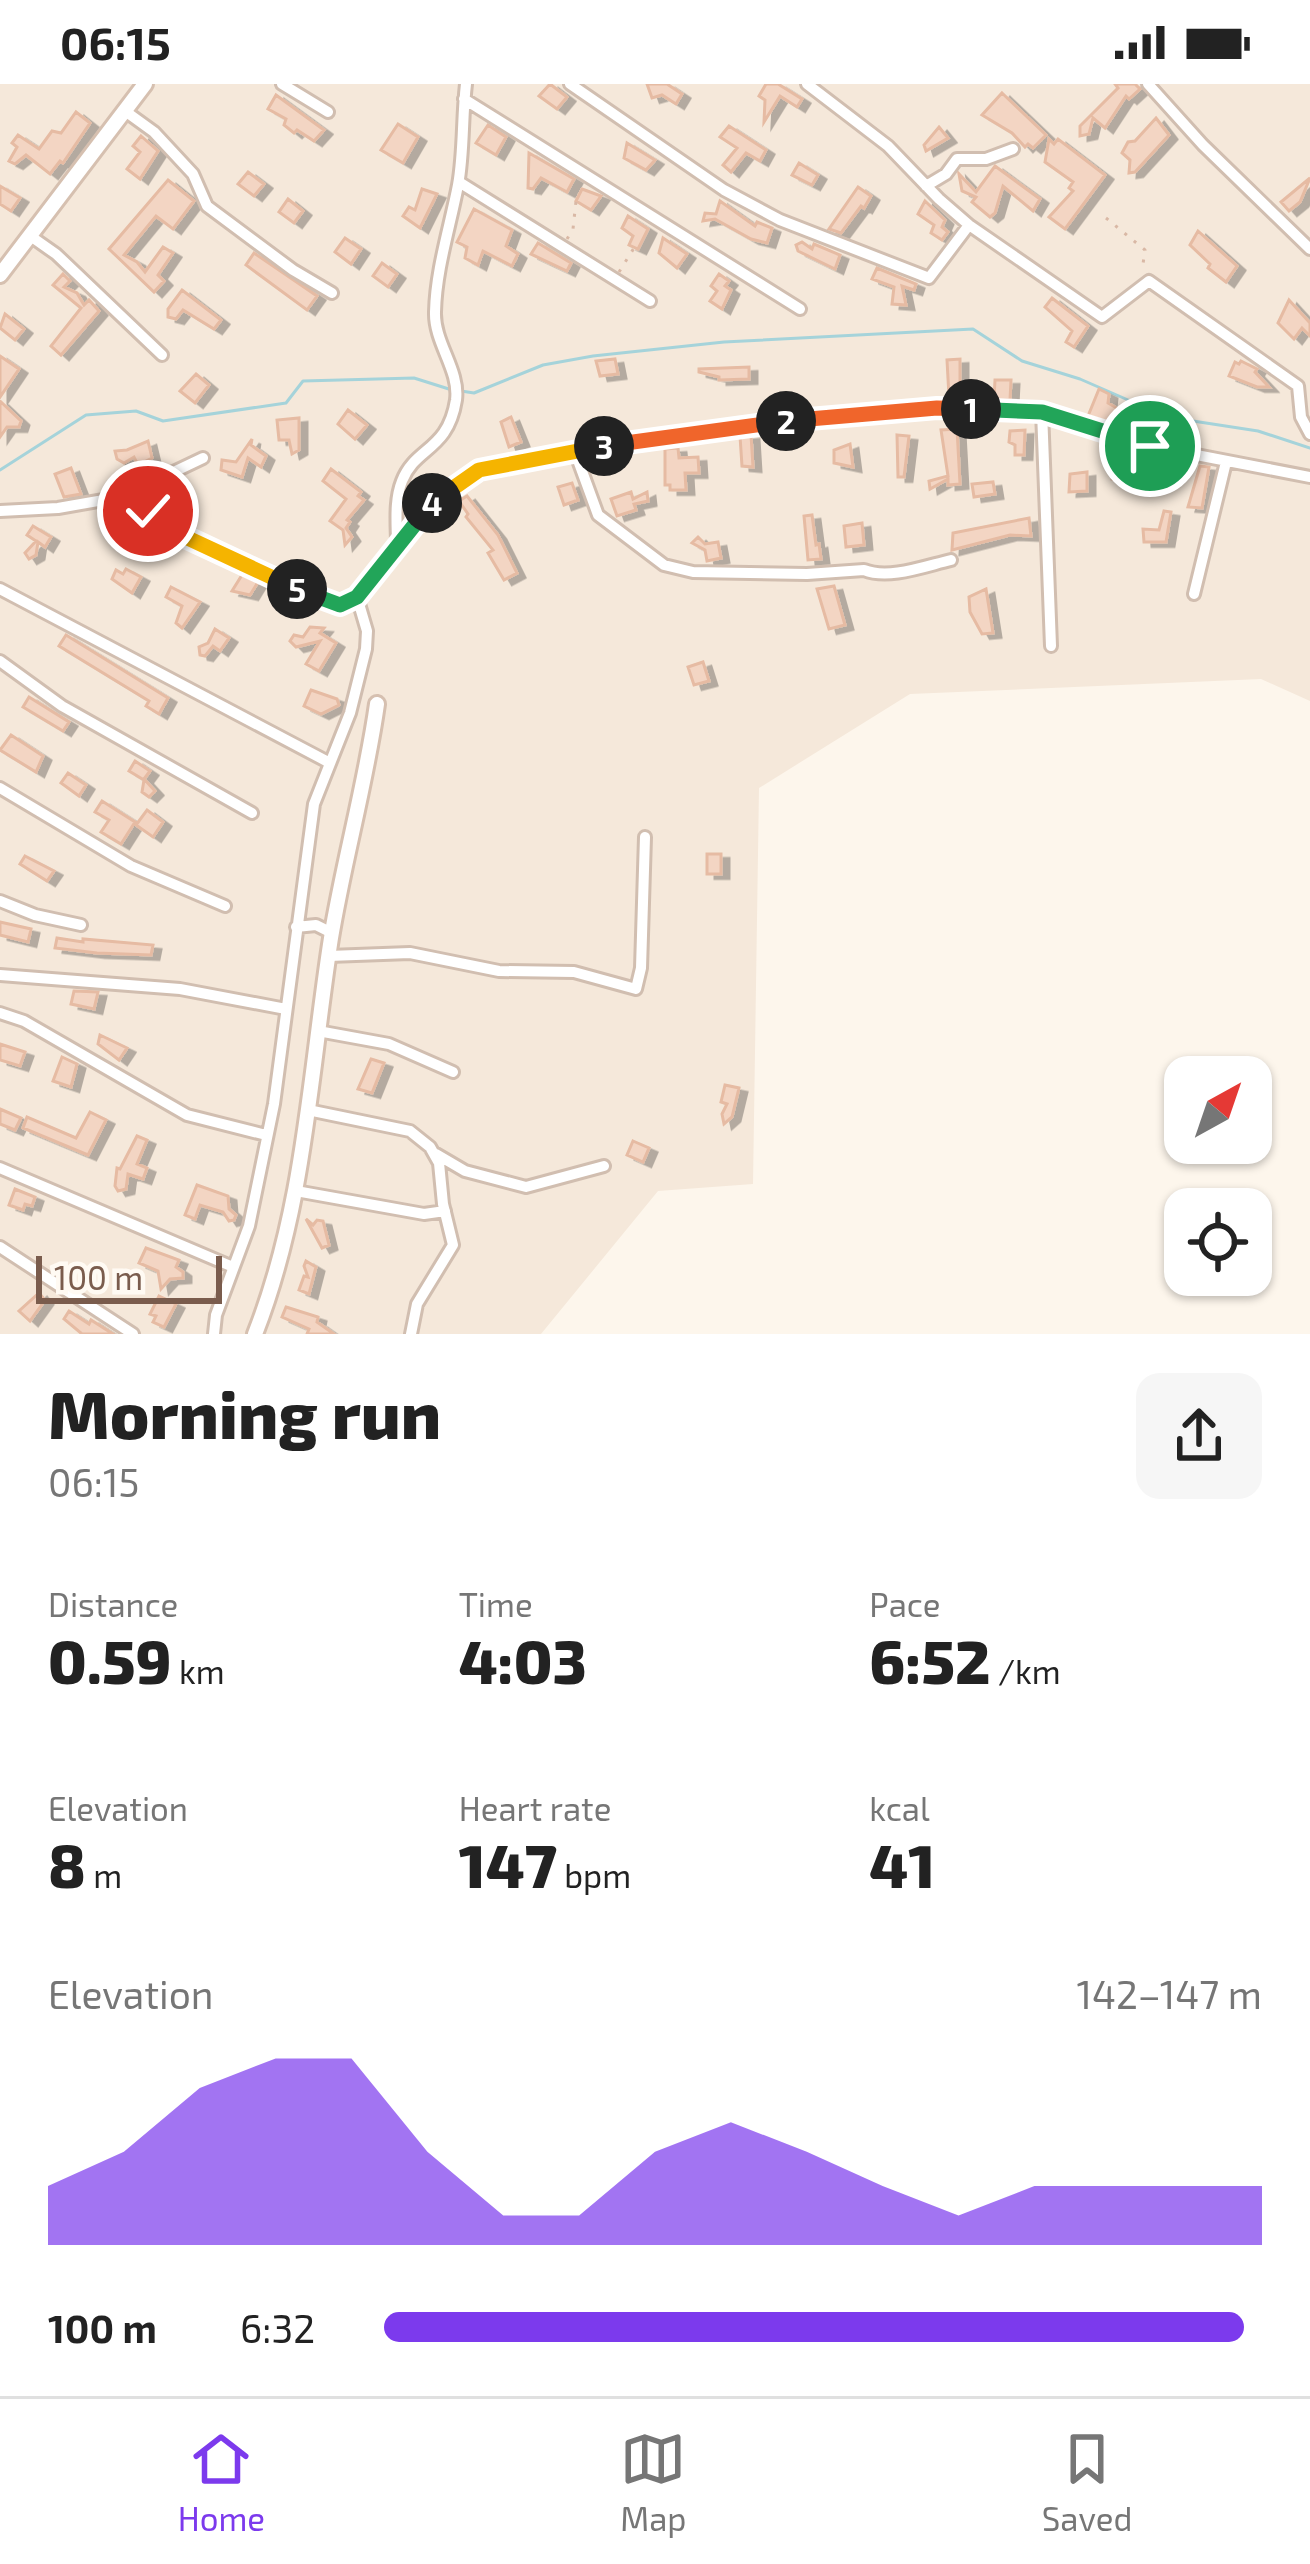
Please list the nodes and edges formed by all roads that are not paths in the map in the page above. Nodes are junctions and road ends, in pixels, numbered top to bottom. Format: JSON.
{"nodes":[{"id":1,"x":145,"y":84,"type":"edge"},
{"id":2,"x":282,"y":84,"type":"edge"},
{"id":3,"x":466,"y":84,"type":"edge"},
{"id":4,"x":570,"y":84,"type":"edge"},
{"id":5,"x":807,"y":84,"type":"edge"},
{"id":6,"x":1148,"y":84,"type":"edge"},
{"id":7,"x":464,"y":99,"type":"junction"},
{"id":8,"x":125,"y":111,"type":"junction"},
{"id":9,"x":328,"y":112,"type":"dead end"},
{"id":10,"x":1013,"y":149,"type":"dead end"},
{"id":11,"x":459,"y":182,"type":"junction"},
{"id":12,"x":926,"y":186,"type":"junction"},
{"id":13,"x":969,"y":225,"type":"junction"},
{"id":14,"x":29,"y":235,"type":"junction"},
{"id":15,"x":1310,"y":249,"type":"edge"},
{"id":16,"x":0,"y":275,"type":"edge"},
{"id":17,"x":332,"y":293,"type":"dead end"},
{"id":18,"x":650,"y":301,"type":"dead end"},
{"id":19,"x":800,"y":309,"type":"dead end"},
{"id":20,"x":162,"y":355,"type":"dead end"},
{"id":21,"x":1042,"y":412,"type":"junction"},
{"id":22,"x":1310,"y":434,"type":"edge"},
{"id":23,"x":575,"y":452,"type":"junction"},
{"id":24,"x":203,"y":458,"type":"dead end"},
{"id":25,"x":1226,"y":462,"type":"junction"},
{"id":26,"x":1310,"y":477,"type":"edge"},
{"id":27,"x":121,"y":497,"type":"junction"},
{"id":28,"x":0,"y":511,"type":"edge"},
{"id":29,"x":397,"y":547,"type":"junction"},
{"id":30,"x":952,"y":560,"type":"dead end"},
{"id":31,"x":0,"y":589,"type":"edge"},
{"id":32,"x":1194,"y":594,"type":"dead end"},
{"id":33,"x":357,"y":597,"type":"junction"},
{"id":34,"x":1051,"y":646,"type":"dead end"},
{"id":35,"x":0,"y":661,"type":"edge"},
{"id":36,"x":377,"y":704,"type":"dead end"},
{"id":37,"x":330,"y":763,"type":"junction"},
{"id":38,"x":0,"y":788,"type":"edge"},
{"id":39,"x":252,"y":813,"type":"dead end"},
{"id":40,"x":645,"y":837,"type":"dead end"},
{"id":41,"x":0,"y":901,"type":"edge"},
{"id":42,"x":225,"y":906,"type":"dead end"},
{"id":43,"x":82,"y":925,"type":"dead end"},
{"id":44,"x":296,"y":927,"type":"junction"},
{"id":45,"x":332,"y":933,"type":"junction"},
{"id":46,"x":329,"y":956,"type":"junction"},
{"id":47,"x":0,"y":975,"type":"edge"},
{"id":48,"x":286,"y":1009,"type":"junction"},
{"id":49,"x":0,"y":1012,"type":"edge"},
{"id":50,"x":319,"y":1031,"type":"junction"},
{"id":51,"x":453,"y":1072,"type":"dead end"},
{"id":52,"x":308,"y":1111,"type":"junction"},
{"id":53,"x":266,"y":1136,"type":"junction"},
{"id":54,"x":434,"y":1152,"type":"junction"},
{"id":55,"x":604,"y":1166,"type":"dead end"},
{"id":56,"x":0,"y":1168,"type":"edge"},
{"id":57,"x":296,"y":1191,"type":"junction"},
{"id":58,"x":446,"y":1211,"type":"junction"},
{"id":59,"x":0,"y":1247,"type":"edge"},
{"id":60,"x":233,"y":1267,"type":"junction"},
{"id":61,"x":133,"y":1334,"type":"edge"},
{"id":62,"x":214,"y":1334,"type":"edge"},
{"id":63,"x":255,"y":1334,"type":"edge"},
{"id":64,"x":411,"y":1334,"type":"edge"}],
"edges":[{"from":1,"to":8,"type":"street"},
{"from":2,"to":9,"type":"street"},
{"from":3,"to":7,"type":"street"},
{"from":4,"to":13,"type":"street"},
{"from":5,"to":12,"type":"street"},
{"from":6,"to":15,"type":"street"},
{"from":7,"to":11,"type":"street"},
{"from":7,"to":19,"type":"street"},
{"from":8,"to":14,"type":"street"},
{"from":8,"to":17,"type":"street"},
{"from":10,"to":12,"type":"street"},
{"from":11,"to":18,"type":"street"},
{"from":11,"to":29,"type":"street"},
{"from":12,"to":13,"type":"street"},
{"from":13,"to":22,"type":"street"},
{"from":14,"to":16,"type":"street"},
{"from":14,"to":20,"type":"street"},
{"from":21,"to":23,"type":"street"},
{"from":21,"to":25,"type":"street"},
{"from":21,"to":34,"type":"street"},
{"from":23,"to":29,"type":"street"},
{"from":23,"to":30,"type":"street"},
{"from":24,"to":27,"type":"street"},
{"from":25,"to":26,"type":"street"},
{"from":25,"to":32,"type":"street"},
{"from":27,"to":28,"type":"street"},
{"from":27,"to":33,"type":"street"},
{"from":29,"to":33,"type":"street"},
{"from":31,"to":37,"type":"street"},
{"from":33,"to":37,"type":"street"},
{"from":35,"to":39,"type":"street"},
{"from":36,"to":45,"type":"street"},
{"from":37,"to":44,"type":"street"},
{"from":38,"to":42,"type":"street"},
{"from":40,"to":46,"type":"street"},
{"from":41,"to":43,"type":"street"},
{"from":44,"to":45,"type":"street"},
{"from":44,"to":48,"type":"street"},
{"from":45,"to":46,"type":"street"},
{"from":46,"to":50,"type":"street"},
{"from":47,"to":48,"type":"street"},
{"from":48,"to":53,"type":"street"},
{"from":49,"to":53,"type":"street"},
{"from":50,"to":51,"type":"street"},
{"from":50,"to":52,"type":"street"},
{"from":52,"to":54,"type":"street"},
{"from":52,"to":57,"type":"street"},
{"from":53,"to":60,"type":"street"},
{"from":54,"to":55,"type":"street"},
{"from":54,"to":58,"type":"street"},
{"from":56,"to":60,"type":"street"},
{"from":57,"to":58,"type":"street"},
{"from":57,"to":63,"type":"street"},
{"from":58,"to":64,"type":"street"},
{"from":59,"to":61,"type":"street"},
{"from":60,"to":62,"type":"street"}]}
